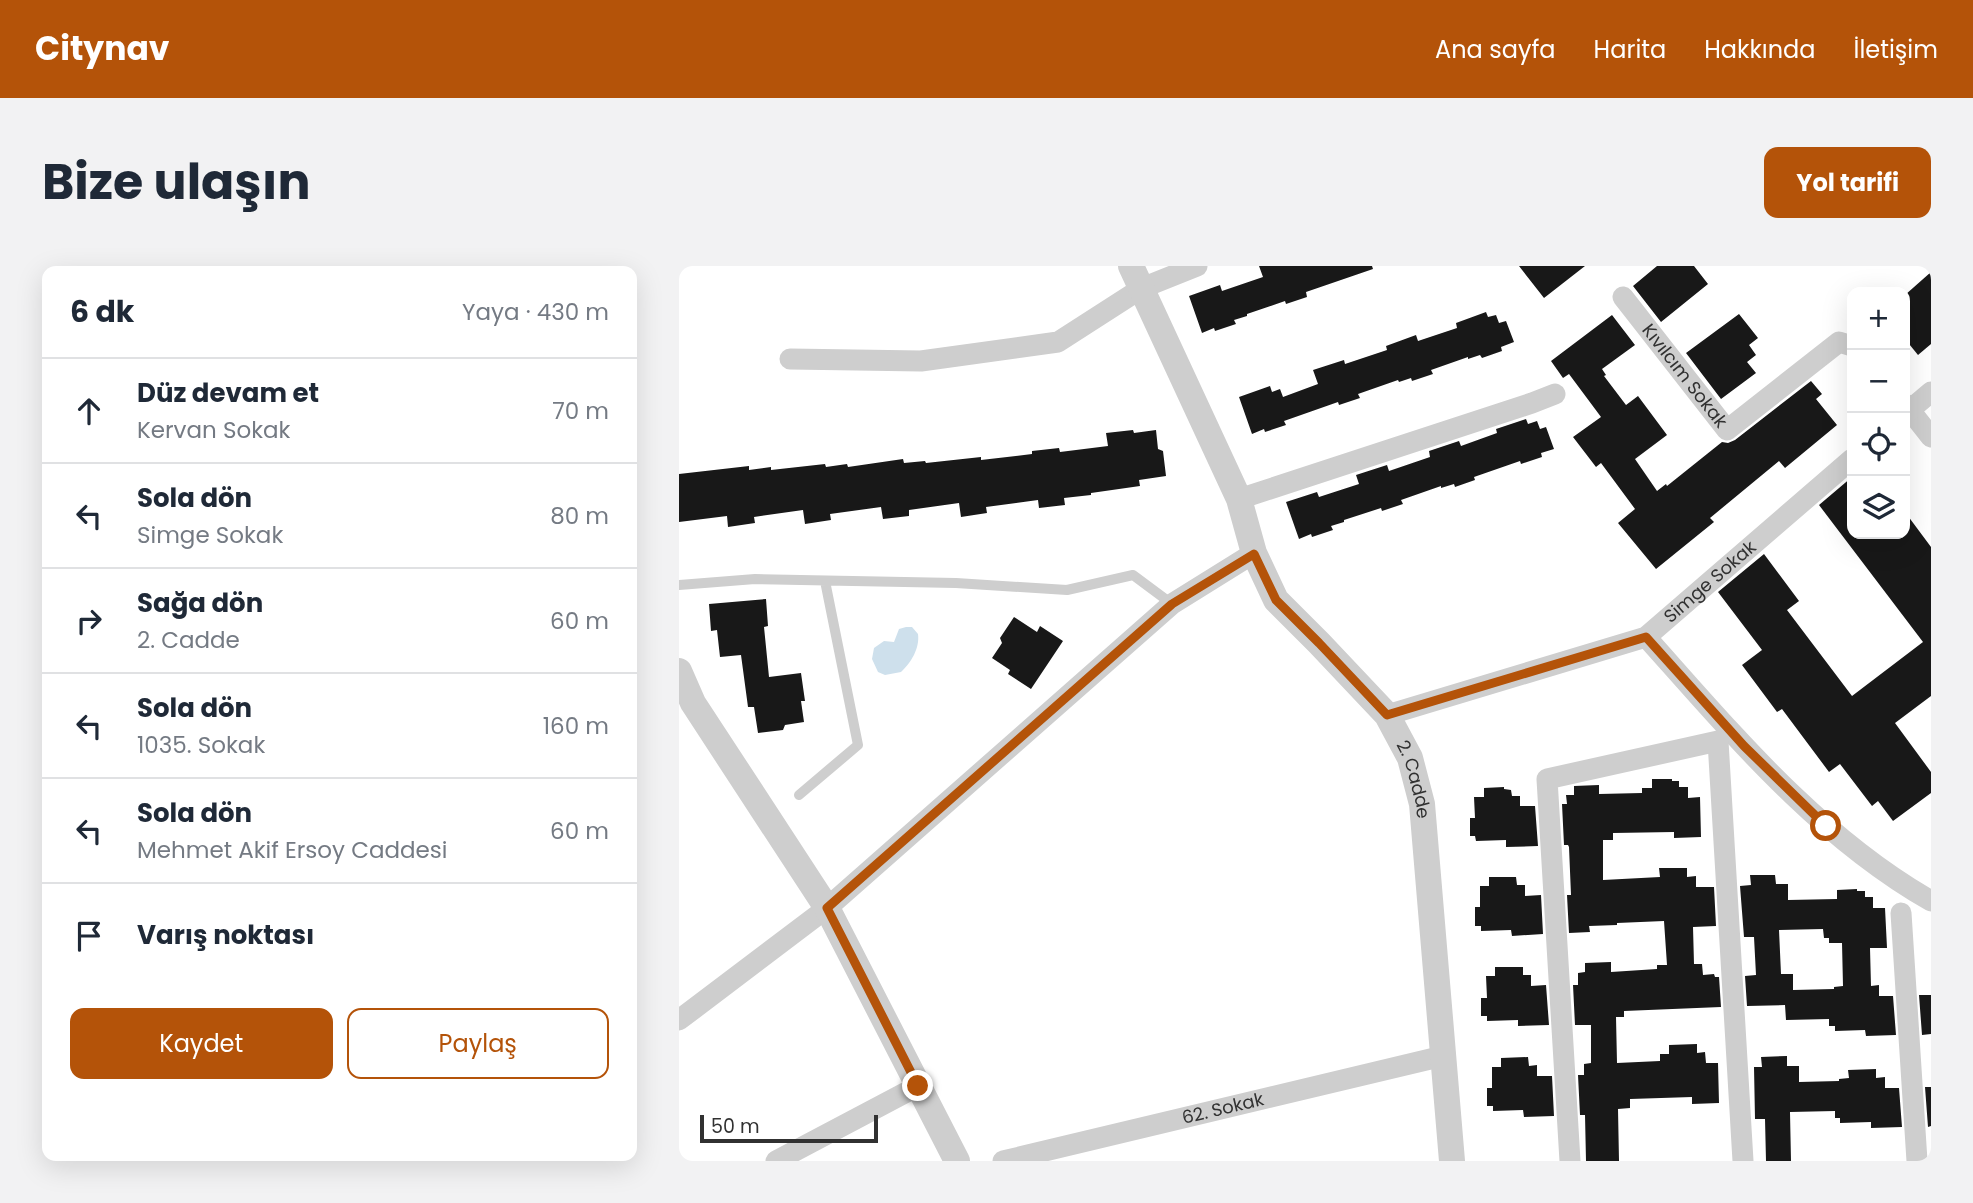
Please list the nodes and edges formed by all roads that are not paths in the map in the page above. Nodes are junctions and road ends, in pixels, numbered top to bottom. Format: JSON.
{"nodes":[{"id":1,"x":1197,"y":266,"type":"edge"},
{"id":2,"x":1137,"y":277,"type":"edge"},
{"id":3,"x":1623,"y":297,"type":"dead end"},
{"id":4,"x":1847,"y":344,"type":"edge"},
{"id":5,"x":790,"y":359,"type":"dead end"},
{"id":6,"x":1931,"y":391,"type":"edge"},
{"id":7,"x":1555,"y":394,"type":"dead end"},
{"id":8,"x":1910,"y":406,"type":"edge"},
{"id":9,"x":1910,"y":413,"type":"edge"},
{"id":10,"x":1931,"y":437,"type":"edge"},
{"id":11,"x":1847,"y":463,"type":"edge"},
{"id":12,"x":1239,"y":499,"type":"junction"},
{"id":13,"x":1254,"y":554,"type":"junction"},
{"id":14,"x":825,"y":581,"type":"junction"},
{"id":15,"x":679,"y":585,"type":"edge"},
{"id":16,"x":1172,"y":604,"type":"junction"},
{"id":17,"x":1646,"y":637,"type":"junction"},
{"id":18,"x":679,"y":671,"type":"edge"},
{"id":19,"x":686,"y":706,"type":"edge"},
{"id":20,"x":1387,"y":715,"type":"junction"},
{"id":21,"x":799,"y":795,"type":"dead end"},
{"id":22,"x":1931,"y":901,"type":"edge"},
{"id":23,"x":827,"y":908,"type":"junction"},
{"id":24,"x":1901,"y":913,"type":"dead end"},
{"id":25,"x":679,"y":1020,"type":"edge"},
{"id":26,"x":1443,"y":1056,"type":"junction"},
{"id":27,"x":918,"y":1086,"type":"junction"},
{"id":28,"x":776,"y":1161,"type":"edge"},
{"id":29,"x":957,"y":1161,"type":"edge"},
{"id":30,"x":1003,"y":1161,"type":"edge"},
{"id":31,"x":1452,"y":1161,"type":"edge"},
{"id":32,"x":1570,"y":1161,"type":"edge"},
{"id":33,"x":1743,"y":1161,"type":"edge"},
{"id":34,"x":1917,"y":1161,"type":"edge"}],
"edges":[{"from":1,"to":2,"type":"street"},
{"from":2,"to":5,"type":"street"},
{"from":2,"to":12,"type":"street","name":"2. Cadde"},
{"from":3,"to":4,"type":"street","name":"Kıvılcım Sokak"},
{"from":6,"to":8,"type":"street"},
{"from":7,"to":12,"type":"street"},
{"from":9,"to":10,"type":"street"},
{"from":11,"to":17,"type":"street","name":"Simge Sokak"},
{"from":12,"to":13,"type":"street","name":"2. Cadde"},
{"from":13,"to":16,"type":"street"},
{"from":13,"to":20,"type":"street","name":"2. Cadde"},
{"from":14,"to":15,"type":"lane"},
{"from":14,"to":16,"type":"lane"},
{"from":14,"to":21,"type":"lane"},
{"from":16,"to":23,"type":"street"},
{"from":17,"to":20,"type":"street","name":"Simge Sokak"},
{"from":17,"to":22,"type":"street"},
{"from":18,"to":19,"type":"street"},
{"from":19,"to":23,"type":"street"},
{"from":20,"to":26,"type":"street","name":"2. Cadde"},
{"from":23,"to":25,"type":"street"},
{"from":23,"to":27,"type":"street"},
{"from":24,"to":34,"type":"street"},
{"from":26,"to":30,"type":"street","name":"62. Sokak"},
{"from":26,"to":31,"type":"street","name":"2. Cadde"},
{"from":27,"to":28,"type":"street"},
{"from":27,"to":29,"type":"street"},
{"from":32,"to":33,"type":"street"}]}
